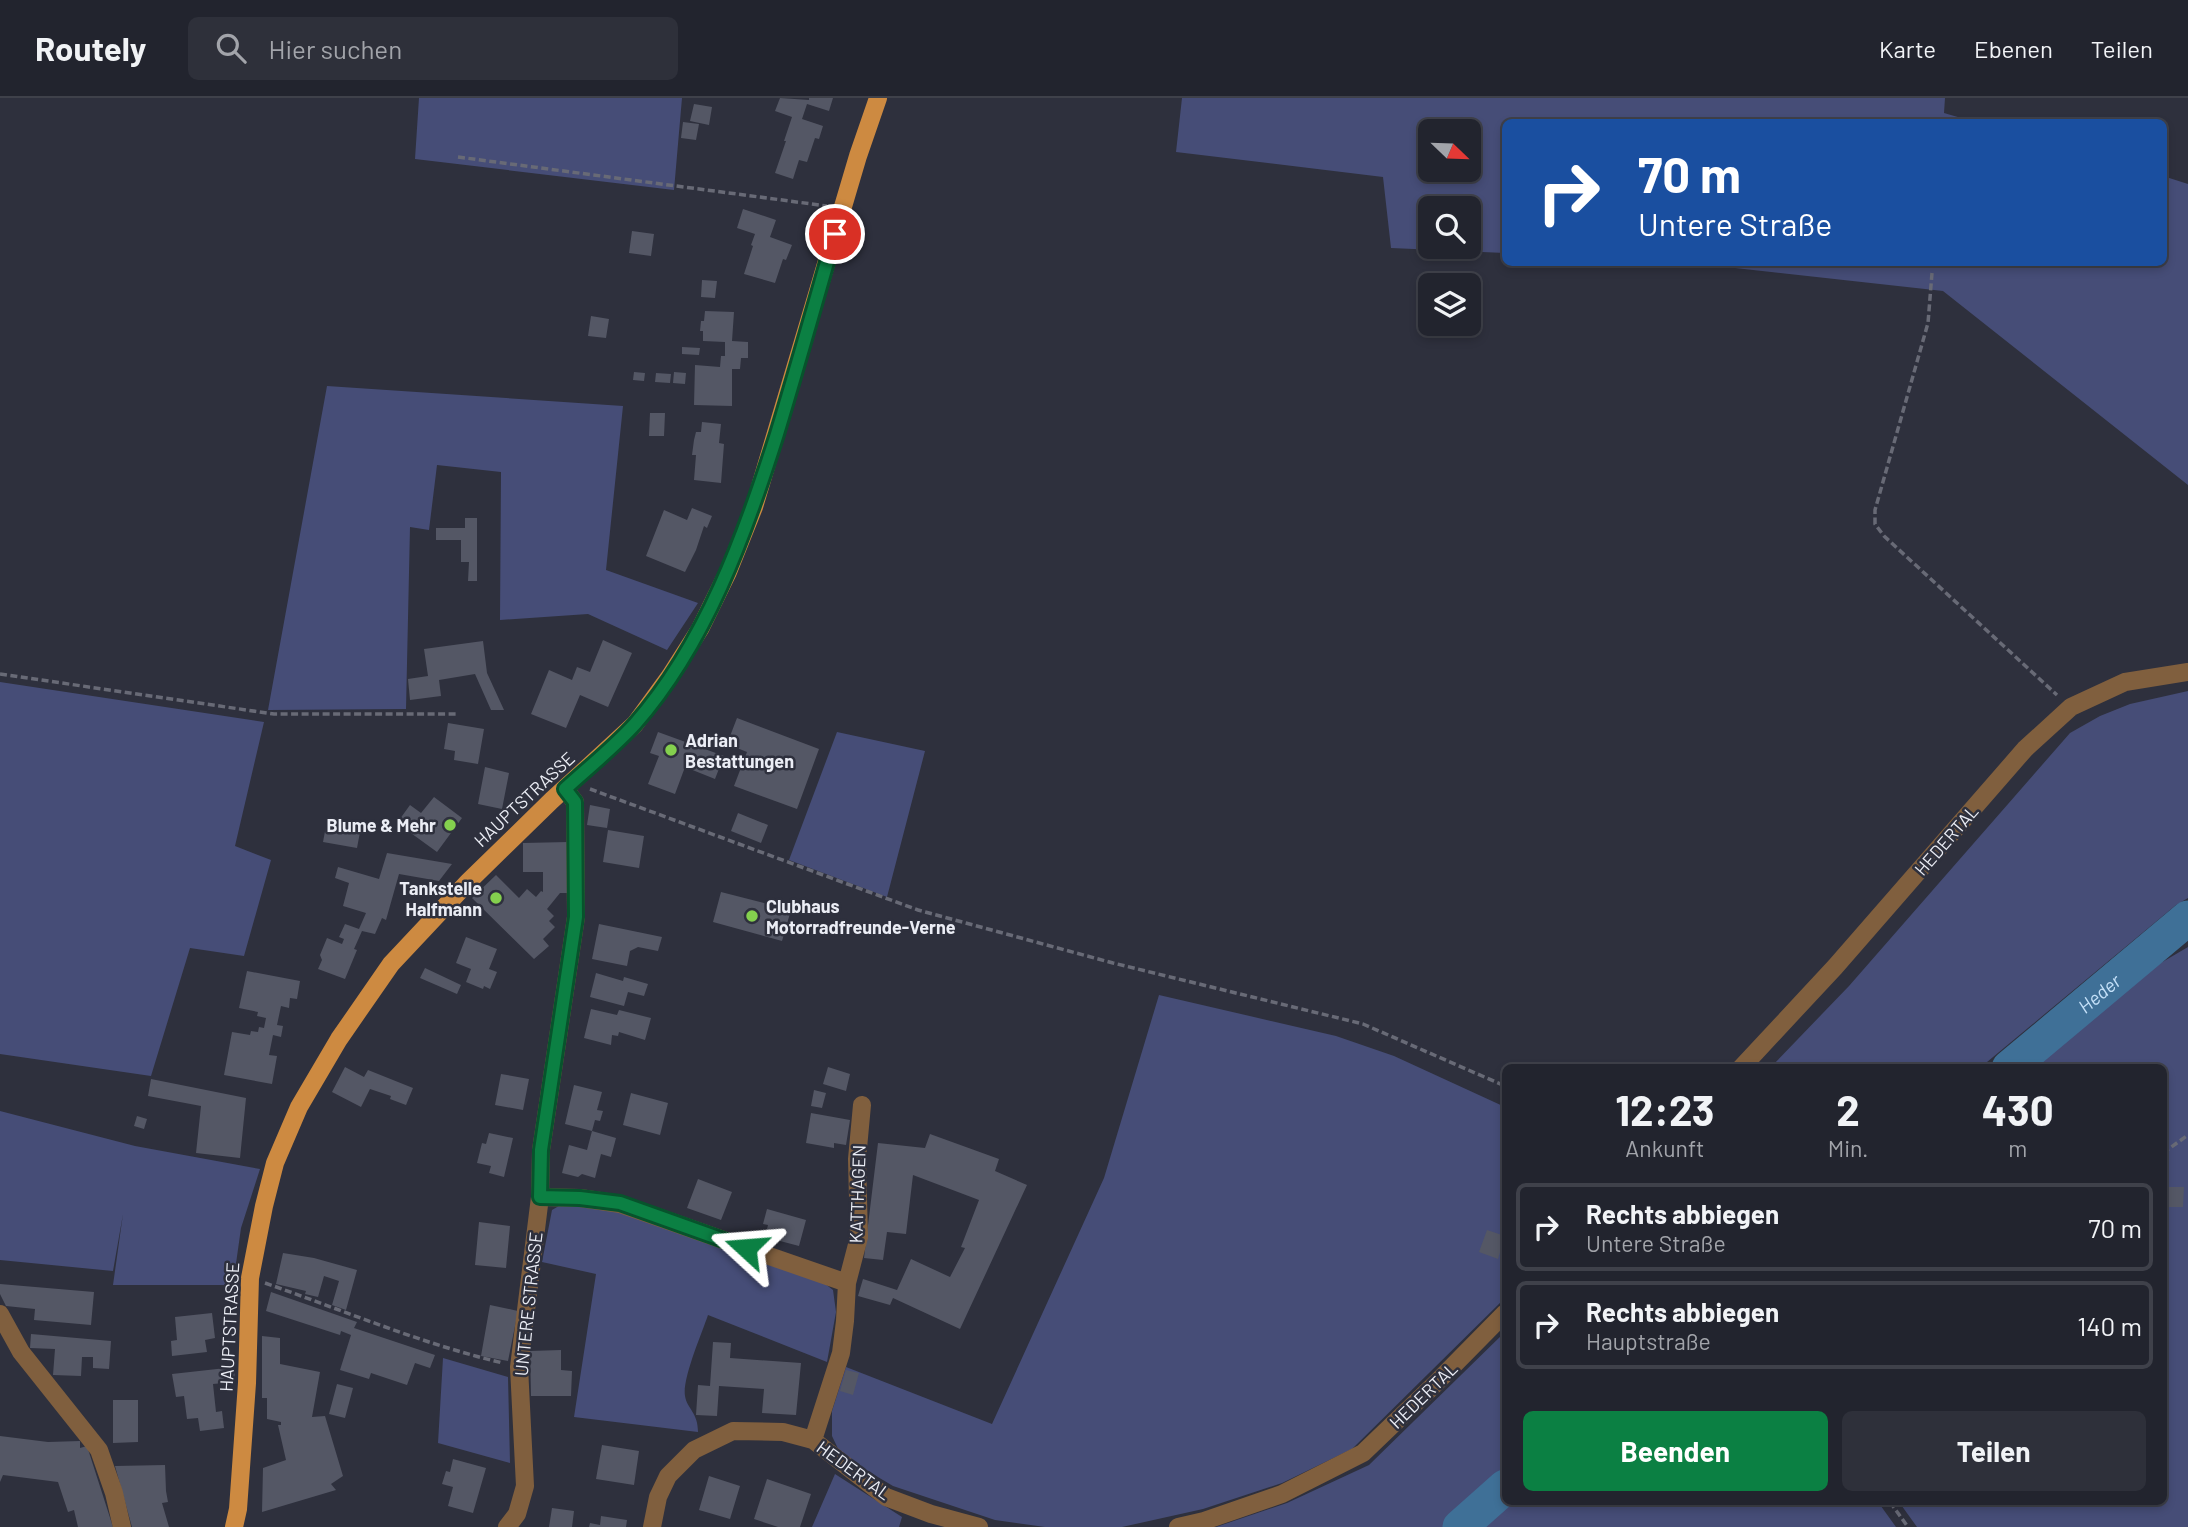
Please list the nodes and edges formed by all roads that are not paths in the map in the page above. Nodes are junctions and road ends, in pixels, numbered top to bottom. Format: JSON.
{"nodes":[{"id":1,"x":878,"y":98,"type":"edge"},
{"id":2,"x":2188,"y":672,"type":"edge"},
{"id":3,"x":570,"y":796,"type":"junction"},
{"id":4,"x":1745,"y":1064,"type":"edge"},
{"id":5,"x":862,"y":1105,"type":"dead end"},
{"id":6,"x":540,"y":1197,"type":"junction"},
{"id":7,"x":846,"y":1283,"type":"junction"},
{"id":8,"x":0,"y":1314,"type":"edge"},
{"id":9,"x":1502,"y":1316,"type":"edge"},
{"id":10,"x":813,"y":1440,"type":"junction"},
{"id":11,"x":122,"y":1527,"type":"edge"},
{"id":12,"x":234,"y":1527,"type":"edge"},
{"id":13,"x":508,"y":1527,"type":"edge"},
{"id":14,"x":652,"y":1527,"type":"edge"},
{"id":15,"x":979,"y":1527,"type":"edge"},
{"id":16,"x":1178,"y":1527,"type":"edge"}],
"edges":[{"from":1,"to":3,"type":"main road","name":"HAUPTSTRASSE"},
{"from":2,"to":4,"type":"street","name":"HEDERTAL"},
{"from":3,"to":6,"type":"street","name":"UNTERE STRASSE"},
{"from":3,"to":12,"type":"main road","name":"HAUPTSTRASSE"},
{"from":5,"to":7,"type":"street","name":"KATTHAGEN"},
{"from":6,"to":7,"type":"street"},
{"from":6,"to":13,"type":"street","name":"UNTERE STRASSE"},
{"from":7,"to":10,"type":"street","name":"KATTHAGEN"},
{"from":8,"to":11,"type":"street"},
{"from":9,"to":16,"type":"street","name":"HEDERTAL"},
{"from":10,"to":14,"type":"street","name":"HEDERTAL"},
{"from":10,"to":15,"type":"street","name":"HEDERTAL"}]}
